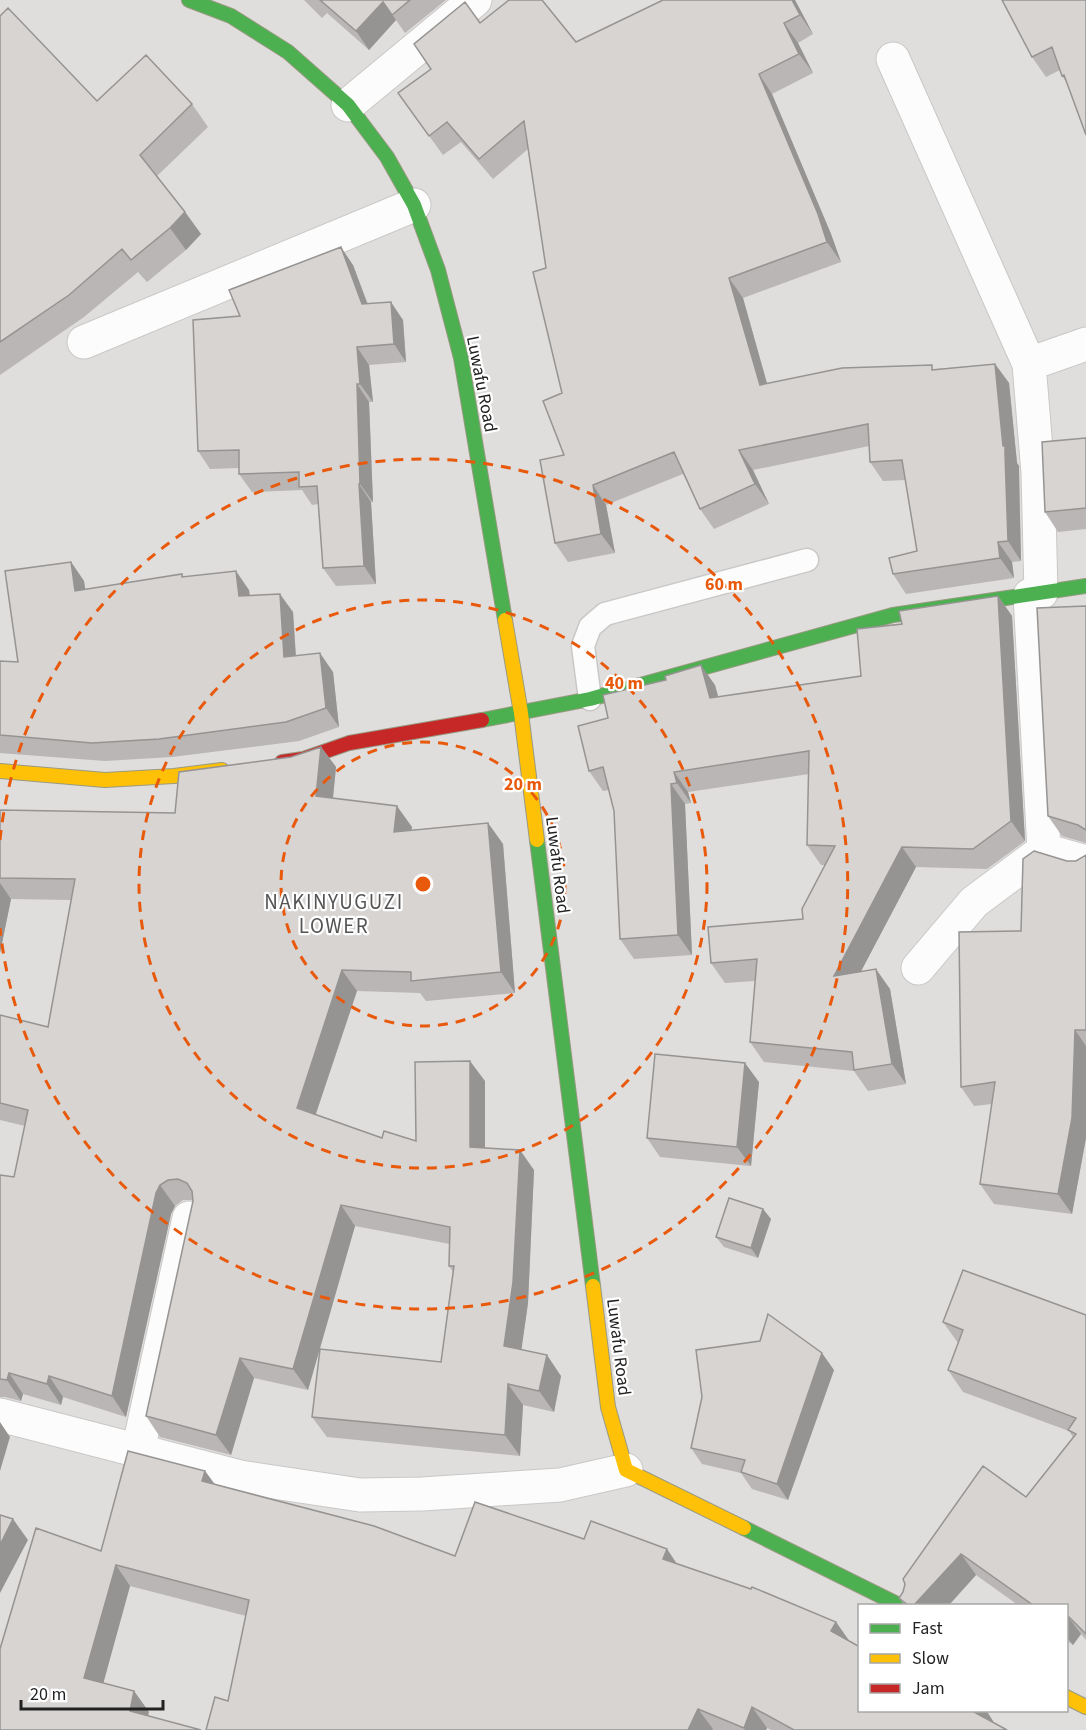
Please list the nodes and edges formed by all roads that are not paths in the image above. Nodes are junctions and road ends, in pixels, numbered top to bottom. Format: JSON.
{"nodes":[{"id":1,"x":189,"y":0,"type":"edge"},
{"id":2,"x":476,"y":0,"type":"edge"},
{"id":3,"x":893,"y":59,"type":"dead end"},
{"id":4,"x":348,"y":105,"type":"junction"},
{"id":5,"x":414,"y":205,"type":"junction"},
{"id":6,"x":84,"y":342,"type":"dead end"},
{"id":7,"x":1086,"y":344,"type":"edge"},
{"id":8,"x":1029,"y":364,"type":"junction"},
{"id":9,"x":807,"y":560,"type":"dead end"},
{"id":10,"x":1086,"y":586,"type":"edge"},
{"id":11,"x":1035,"y":594,"type":"junction"},
{"id":12,"x":590,"y":699,"type":"junction"},
{"id":13,"x":521,"y":713,"type":"junction"},
{"id":14,"x":268,"y":764,"type":"edge"},
{"id":15,"x":233,"y":768,"type":"edge"},
{"id":16,"x":0,"y":771,"type":"edge"},
{"id":17,"x":1044,"y":850,"type":"junction"},
{"id":18,"x":1086,"y":862,"type":"edge"},
{"id":19,"x":918,"y":968,"type":"dead end"},
{"id":20,"x":189,"y":1218,"type":"edge"},
{"id":21,"x":0,"y":1415,"type":"edge"},
{"id":22,"x":138,"y":1451,"type":"junction"},
{"id":23,"x":626,"y":1470,"type":"junction"},
{"id":24,"x":899,"y":1604,"type":"edge"},
{"id":25,"x":1068,"y":1698,"type":"edge"},
{"id":26,"x":1086,"y":1707,"type":"edge"}],
"edges":[{"from":1,"to":4,"type":"street","name":"Luwafu Road"},
{"from":2,"to":4,"type":"street"},
{"from":3,"to":8,"type":"street"},
{"from":4,"to":5,"type":"street","name":"Luwafu Road"},
{"from":5,"to":6,"type":"street"},
{"from":5,"to":13,"type":"street","name":"Luwafu Road"},
{"from":7,"to":8,"type":"street"},
{"from":8,"to":11,"type":"street"},
{"from":9,"to":12,"type":"lane"},
{"from":10,"to":11,"type":"street"},
{"from":11,"to":12,"type":"street"},
{"from":11,"to":17,"type":"street"},
{"from":12,"to":13,"type":"street"},
{"from":13,"to":14,"type":"street"},
{"from":13,"to":23,"type":"street","name":"Luwafu Road"},
{"from":15,"to":16,"type":"street"},
{"from":17,"to":18,"type":"street"},
{"from":17,"to":19,"type":"street"},
{"from":20,"to":22,"type":"street"},
{"from":21,"to":22,"type":"street"},
{"from":22,"to":23,"type":"street"},
{"from":23,"to":24,"type":"street"},
{"from":25,"to":26,"type":"street"}]}
